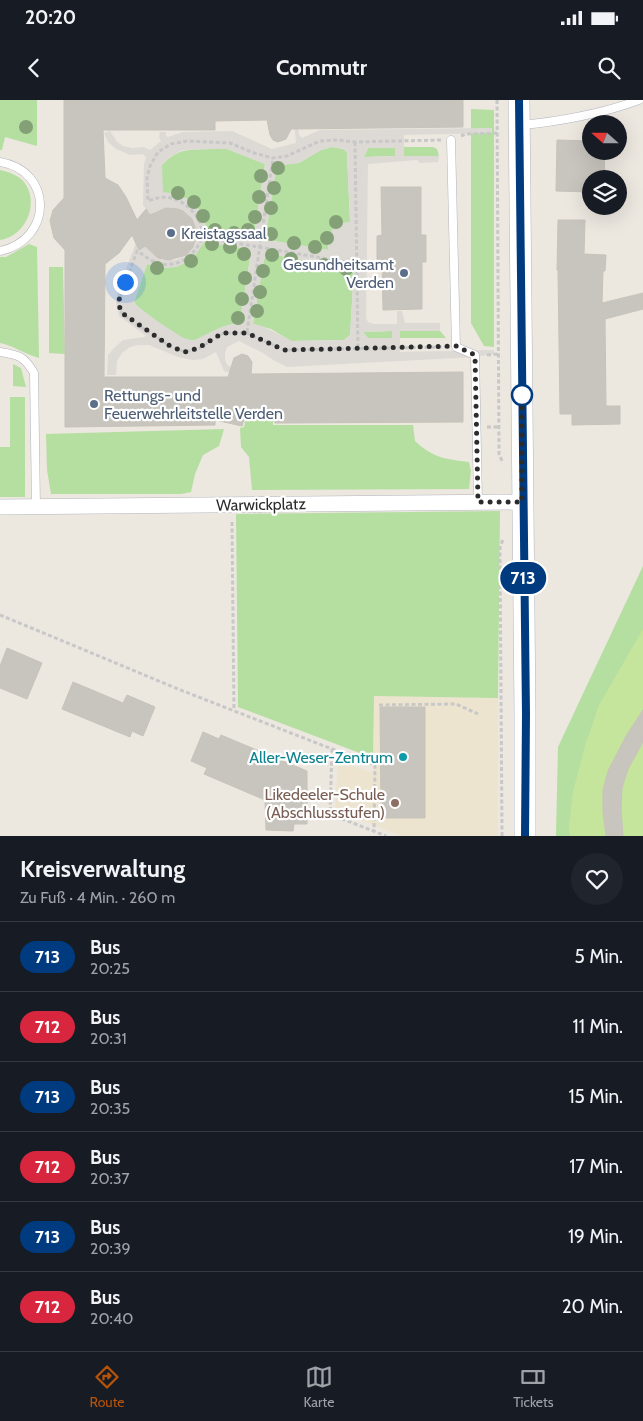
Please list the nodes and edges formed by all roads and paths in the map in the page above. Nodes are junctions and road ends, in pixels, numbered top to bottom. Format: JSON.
{"nodes":[{"id":1,"x":497,"y":100,"type":"edge"},
{"id":2,"x":520,"y":100,"type":"edge"},
{"id":3,"x":639,"y":100,"type":"edge"},
{"id":4,"x":520,"y":125,"type":"junction"},
{"id":5,"x":497,"y":133,"type":"junction"},
{"id":6,"x":451,"y":140,"type":"junction"},
{"id":7,"x":355,"y":142,"type":"junction"},
{"id":8,"x":273,"y":158,"type":"junction"},
{"id":9,"x":0,"y":162,"type":"edge"},
{"id":10,"x":201,"y":237,"type":"junction"},
{"id":11,"x":260,"y":247,"type":"junction"},
{"id":12,"x":0,"y":252,"type":"edge"},
{"id":13,"x":357,"y":264,"type":"junction"},
{"id":14,"x":247,"y":333,"type":"junction"},
{"id":15,"x":456,"y":346,"type":"junction"},
{"id":16,"x":358,"y":349,"type":"junction"},
{"id":17,"x":0,"y":352,"type":"edge"},
{"id":18,"x":505,"y":470,"type":"dead end"},
{"id":19,"x":478,"y":502,"type":"junction"},
{"id":20,"x":522,"y":502,"type":"junction"},
{"id":21,"x":241,"y":505,"type":"junction"},
{"id":22,"x":0,"y":507,"type":"edge"},
{"id":23,"x":36,"y":507,"type":"junction"},
{"id":24,"x":503,"y":538,"type":"dead end"},
{"id":25,"x":0,"y":615,"type":"edge"},
{"id":26,"x":379,"y":704,"type":"dead end"},
{"id":27,"x":234,"y":710,"type":"junction"},
{"id":28,"x":478,"y":714,"type":"dead end"},
{"id":29,"x":332,"y":749,"type":"junction"},
{"id":30,"x":374,"y":831,"type":"junction"},
{"id":31,"x":386,"y":836,"type":"edge"},
{"id":32,"x":502,"y":836,"type":"edge"},
{"id":33,"x":525,"y":836,"type":"edge"}],
"edges":[{"from":1,"to":5,"type":"path"},
{"from":2,"to":4,"type":"main road"},
{"from":3,"to":4,"type":"lane"},
{"from":4,"to":20,"type":"main road"},
{"from":5,"to":6,"type":"path"},
{"from":5,"to":18,"type":"path"},
{"from":6,"to":7,"type":"path"},
{"from":6,"to":15,"type":"lane"},
{"from":7,"to":8,"type":"path"},
{"from":7,"to":13,"type":"path"},
{"from":8,"to":10,"type":"path"},
{"from":8,"to":11,"type":"path"},
{"from":9,"to":12,"type":"lane"},
{"from":10,"to":11,"type":"path"},
{"from":10,"to":14,"type":"path"},
{"from":11,"to":13,"type":"path"},
{"from":11,"to":14,"type":"path"},
{"from":13,"to":16,"type":"path"},
{"from":14,"to":16,"type":"path"},
{"from":15,"to":16,"type":"path"},
{"from":15,"to":19,"type":"lane"},
{"from":17,"to":23,"type":"lane"},
{"from":19,"to":20,"type":"street","name":"Warwickplatz"},
{"from":19,"to":21,"type":"street","name":"Warwickplatz"},
{"from":20,"to":33,"type":"main road"},
{"from":21,"to":23,"type":"street","name":"Warwickplatz"},
{"from":21,"to":27,"type":"path"},
{"from":22,"to":23,"type":"street","name":"Warwickplatz"},
{"from":24,"to":32,"type":"path"},
{"from":25,"to":27,"type":"path"},
{"from":26,"to":28,"type":"path"},
{"from":27,"to":29,"type":"path"},
{"from":29,"to":30,"type":"path"},
{"from":29,"to":30,"type":"path"},
{"from":30,"to":31,"type":"path"}]}
